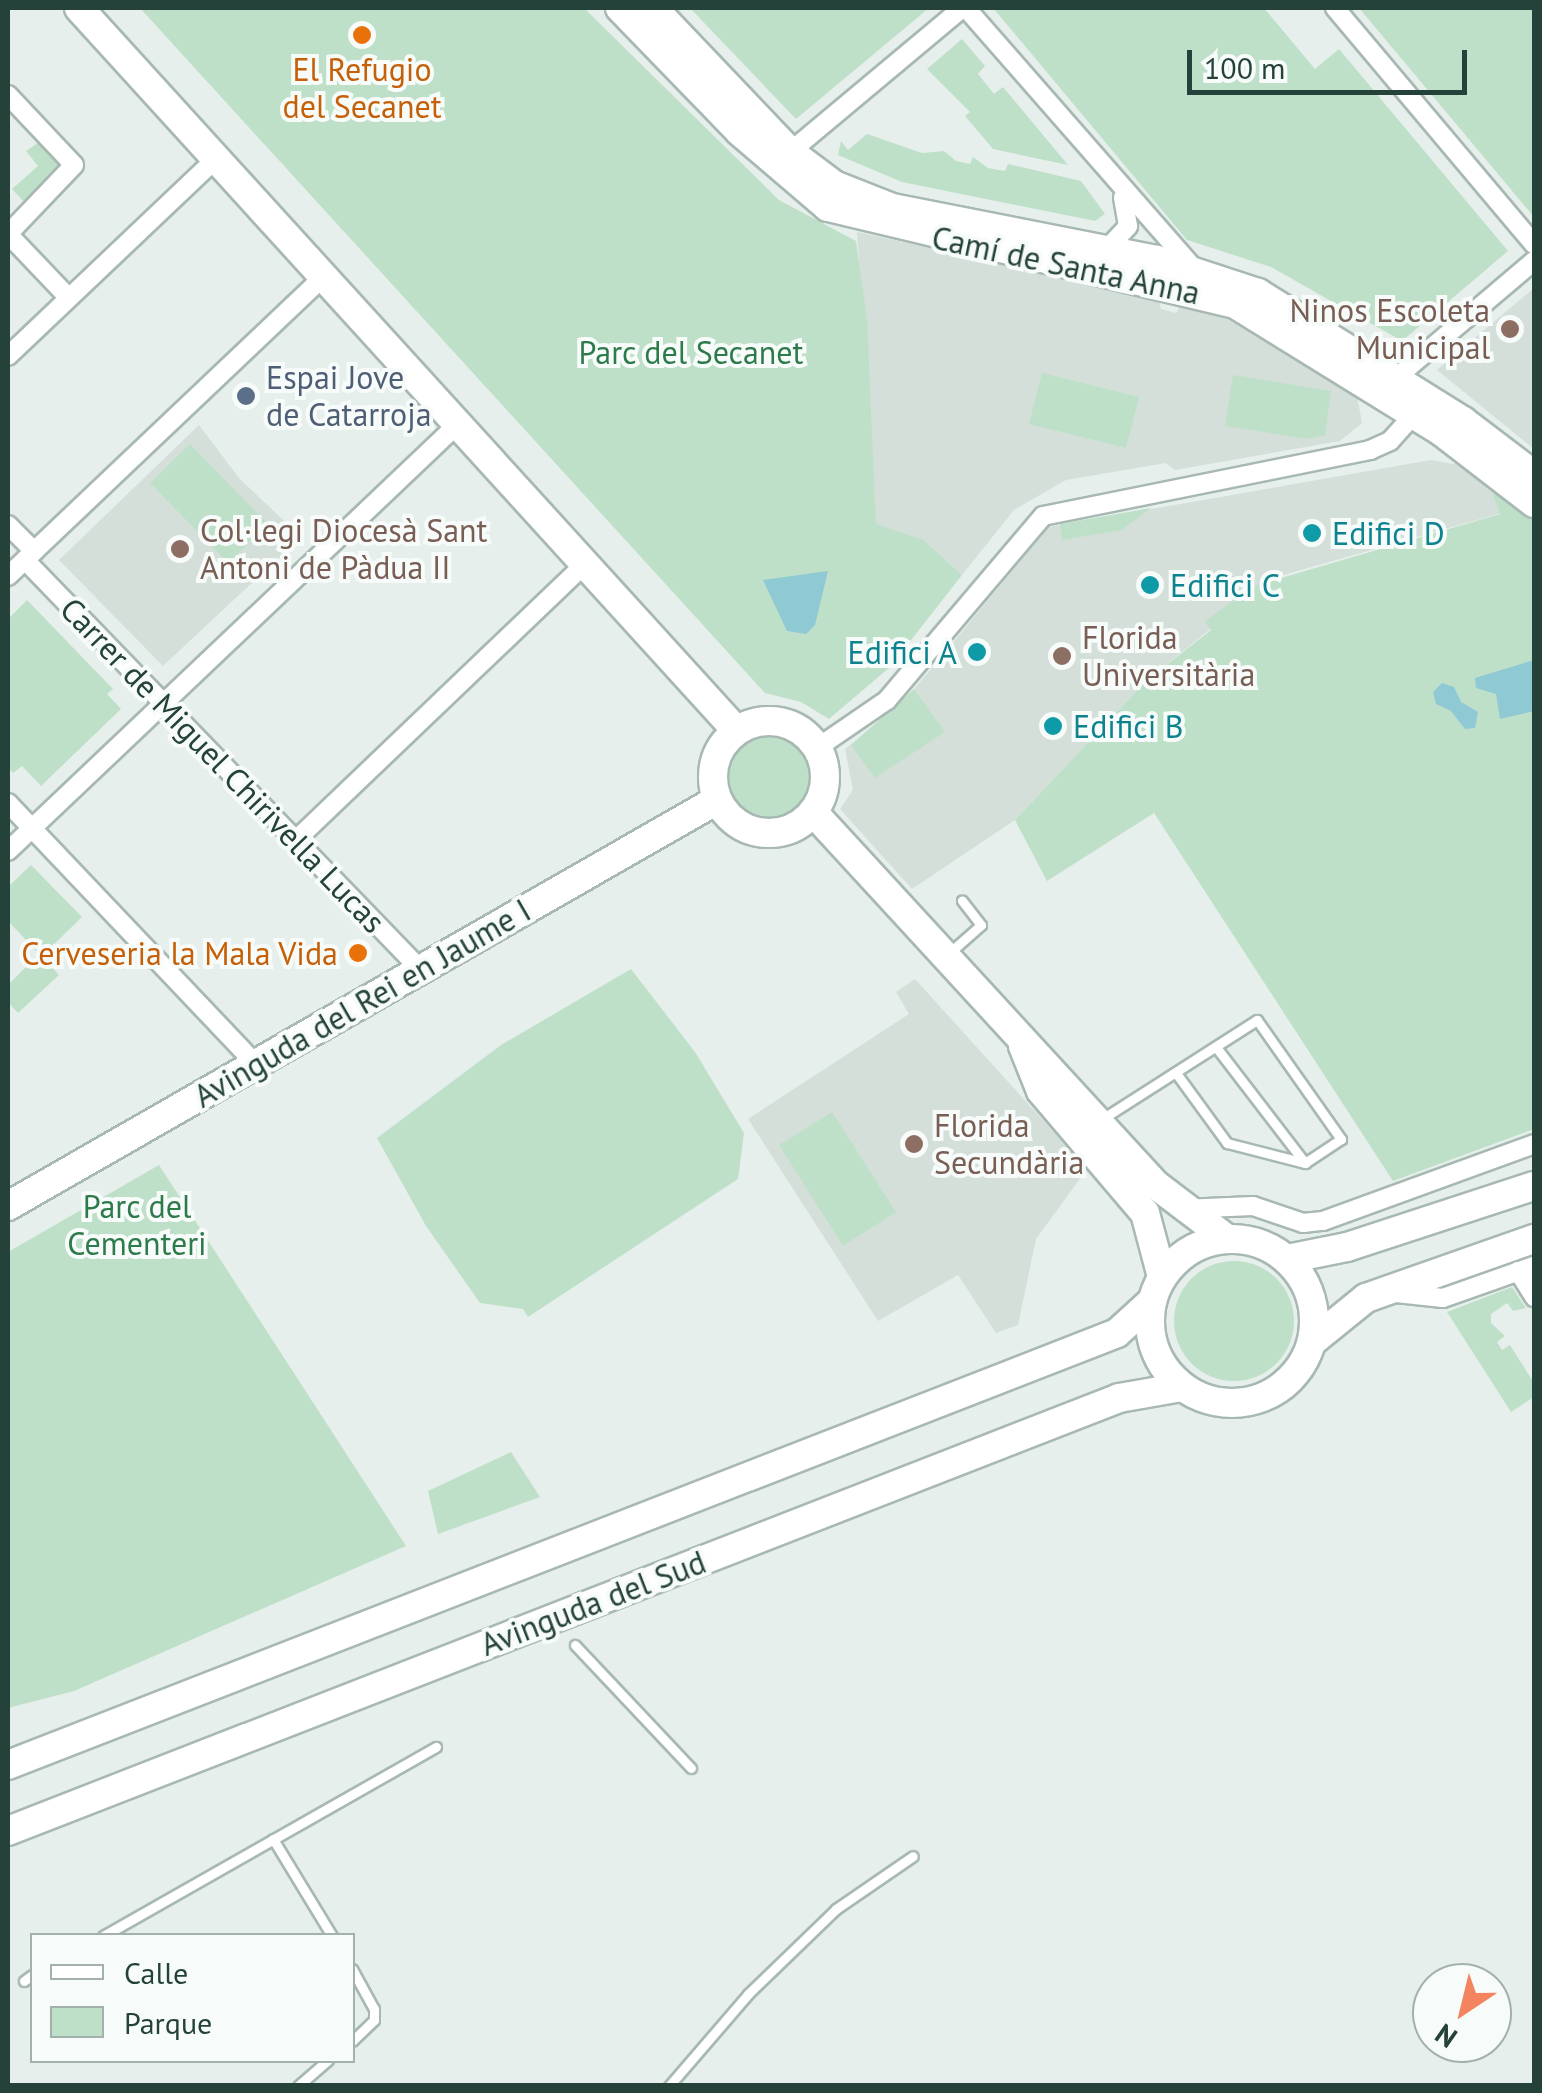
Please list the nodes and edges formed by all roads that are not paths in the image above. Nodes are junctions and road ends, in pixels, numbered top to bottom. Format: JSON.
{"nodes":[{"id":1,"x":79,"y":8,"type":"edge"},
{"id":2,"x":620,"y":8,"type":"edge"},
{"id":3,"x":653,"y":8,"type":"edge"},
{"id":4,"x":964,"y":8,"type":"edge"},
{"id":5,"x":1335,"y":8,"type":"edge"},
{"id":6,"x":8,"y":95,"type":"edge"},
{"id":7,"x":790,"y":152,"type":"junction"},
{"id":8,"x":217,"y":158,"type":"junction"},
{"id":9,"x":1122,"y":192,"type":"junction"},
{"id":10,"x":8,"y":234,"type":"edge"},
{"id":11,"x":1534,"y":244,"type":"edge"},
{"id":12,"x":1105,"y":251,"type":"junction"},
{"id":13,"x":1534,"y":261,"type":"edge"},
{"id":14,"x":1200,"y":272,"type":"junction"},
{"id":15,"x":324,"y":276,"type":"junction"},
{"id":16,"x":69,"y":298,"type":"junction"},
{"id":17,"x":8,"y":356,"type":"edge"},
{"id":18,"x":1396,"y":377,"type":"junction"},
{"id":19,"x":1414,"y":414,"type":"junction"},
{"id":20,"x":459,"y":423,"type":"junction"},
{"id":21,"x":1534,"y":474,"type":"edge"},
{"id":22,"x":1534,"y":503,"type":"edge"},
{"id":23,"x":8,"y":525,"type":"edge"},
{"id":24,"x":29,"y":556,"type":"junction"},
{"id":25,"x":586,"y":563,"type":"junction"},
{"id":26,"x":8,"y":576,"type":"edge"},
{"id":27,"x":164,"y":703,"type":"junction"},
{"id":28,"x":736,"y":730,"type":"junction"},
{"id":29,"x":818,"y":748,"type":"junction"},
{"id":30,"x":717,"y":800,"type":"junction"},
{"id":31,"x":8,"y":804,"type":"edge"},
{"id":32,"x":813,"y":812,"type":"junction"},
{"id":33,"x":32,"y":828,"type":"junction"},
{"id":34,"x":296,"y":840,"type":"junction"},
{"id":35,"x":8,"y":851,"type":"edge"},
{"id":36,"x":962,"y":901,"type":"dead end"},
{"id":37,"x":946,"y":956,"type":"junction"},
{"id":38,"x":420,"y":969,"type":"junction"},
{"id":39,"x":1014,"y":1032,"type":"junction"},
{"id":40,"x":1216,"y":1046,"type":"junction"},
{"id":41,"x":256,"y":1064,"type":"junction"},
{"id":42,"x":1176,"y":1072,"type":"junction"},
{"id":43,"x":1099,"y":1121,"type":"junction"},
{"id":44,"x":1534,"y":1144,"type":"edge"},
{"id":45,"x":1305,"y":1164,"type":"junction"},
{"id":46,"x":1534,"y":1186,"type":"edge"},
{"id":47,"x":8,"y":1206,"type":"edge"},
{"id":48,"x":1180,"y":1209,"type":"junction"},
{"id":49,"x":1226,"y":1238,"type":"junction"},
{"id":50,"x":1534,"y":1239,"type":"edge"},
{"id":51,"x":1287,"y":1259,"type":"junction"},
{"id":52,"x":1526,"y":1269,"type":"edge"},
{"id":53,"x":1156,"y":1290,"type":"junction"},
{"id":54,"x":1383,"y":1290,"type":"junction"},
{"id":55,"x":1534,"y":1297,"type":"edge"},
{"id":56,"x":1313,"y":1341,"type":"junction"},
{"id":57,"x":1182,"y":1387,"type":"junction"},
{"id":58,"x":575,"y":1645,"type":"dead end"},
{"id":59,"x":436,"y":1746,"type":"dead end"},
{"id":60,"x":8,"y":1765,"type":"edge"},
{"id":61,"x":692,"y":1768,"type":"dead end"},
{"id":62,"x":8,"y":1831,"type":"edge"},
{"id":63,"x":272,"y":1839,"type":"junction"},
{"id":64,"x":914,"y":1856,"type":"dead end"},
{"id":65,"x":108,"y":1933,"type":"edge"},
{"id":66,"x":330,"y":1933,"type":"edge"},
{"id":67,"x":355,"y":1974,"type":"edge"},
{"id":68,"x":355,"y":2038,"type":"edge"},
{"id":69,"x":325,"y":2063,"type":"edge"},
{"id":70,"x":298,"y":2086,"type":"edge"},
{"id":71,"x":669,"y":2086,"type":"edge"}],
"edges":[{"from":1,"to":8,"type":"street"},
{"from":2,"to":19,"type":"street","name":"Camí de Santa Anna"},
{"from":3,"to":7,"type":"street"},
{"from":4,"to":7,"type":"street"},
{"from":4,"to":9,"type":"street"},
{"from":5,"to":11,"type":"street"},
{"from":6,"to":10,"type":"street"},
{"from":7,"to":12,"type":"street"},
{"from":8,"to":15,"type":"street"},
{"from":8,"to":16,"type":"street"},
{"from":9,"to":12,"type":"street"},
{"from":9,"to":14,"type":"street"},
{"from":10,"to":16,"type":"street"},
{"from":12,"to":14,"type":"street"},
{"from":13,"to":18,"type":"street"},
{"from":14,"to":18,"type":"street"},
{"from":15,"to":20,"type":"street"},
{"from":15,"to":24,"type":"street"},
{"from":16,"to":17,"type":"street"},
{"from":18,"to":21,"type":"street"},
{"from":19,"to":22,"type":"street","name":"Camí de Santa Anna"},
{"from":19,"to":29,"type":"street"},
{"from":20,"to":25,"type":"street"},
{"from":20,"to":27,"type":"street"},
{"from":23,"to":24,"type":"street","name":"Carrer de Miguel Chirivella Lucas"},
{"from":24,"to":26,"type":"street"},
{"from":24,"to":27,"type":"street","name":"Carrer de Miguel Chirivella Lucas"},
{"from":25,"to":28,"type":"street"},
{"from":25,"to":34,"type":"street"},
{"from":27,"to":33,"type":"street"},
{"from":27,"to":34,"type":"street","name":"Carrer de Miguel Chirivella Lucas"},
{"from":28,"to":29,"type":"street"},
{"from":28,"to":30,"type":"street"},
{"from":29,"to":32,"type":"street"},
{"from":30,"to":32,"type":"street"},
{"from":30,"to":38,"type":"street","name":"Avinguda del Rei en Jaume I"},
{"from":31,"to":33,"type":"street"},
{"from":32,"to":37,"type":"street"},
{"from":33,"to":35,"type":"street"},
{"from":33,"to":41,"type":"street"},
{"from":34,"to":38,"type":"street","name":"Carrer de Miguel Chirivella Lucas"},
{"from":36,"to":37,"type":"lane"},
{"from":37,"to":39,"type":"street"},
{"from":38,"to":41,"type":"street","name":"Avinguda del Rei en Jaume I"},
{"from":39,"to":43,"type":"street"},
{"from":39,"to":53,"type":"street"},
{"from":40,"to":42,"type":"lane"},
{"from":40,"to":45,"type":"lane"},
{"from":40,"to":45,"type":"lane"},
{"from":41,"to":47,"type":"street","name":"Avinguda del Rei en Jaume I"},
{"from":42,"to":43,"type":"lane"},
{"from":42,"to":45,"type":"lane"},
{"from":43,"to":48,"type":"street"},
{"from":44,"to":48,"type":"street"},
{"from":46,"to":51,"type":"street"},
{"from":48,"to":49,"type":"street"},
{"from":49,"to":51,"type":"street"},
{"from":49,"to":53,"type":"street"},
{"from":50,"to":54,"type":"street"},
{"from":51,"to":56,"type":"street"},
{"from":52,"to":54,"type":"street"},
{"from":52,"to":55,"type":"street"},
{"from":53,"to":57,"type":"street"},
{"from":53,"to":60,"type":"street","name":"Avinguda del Sud"},
{"from":54,"to":56,"type":"street"},
{"from":56,"to":57,"type":"street"},
{"from":57,"to":62,"type":"street","name":"Avinguda del Sud"},
{"from":58,"to":61,"type":"lane"},
{"from":59,"to":63,"type":"lane"},
{"from":63,"to":65,"type":"lane"},
{"from":63,"to":66,"type":"lane"},
{"from":64,"to":71,"type":"lane"},
{"from":67,"to":68,"type":"lane"},
{"from":69,"to":70,"type":"lane"}]}
